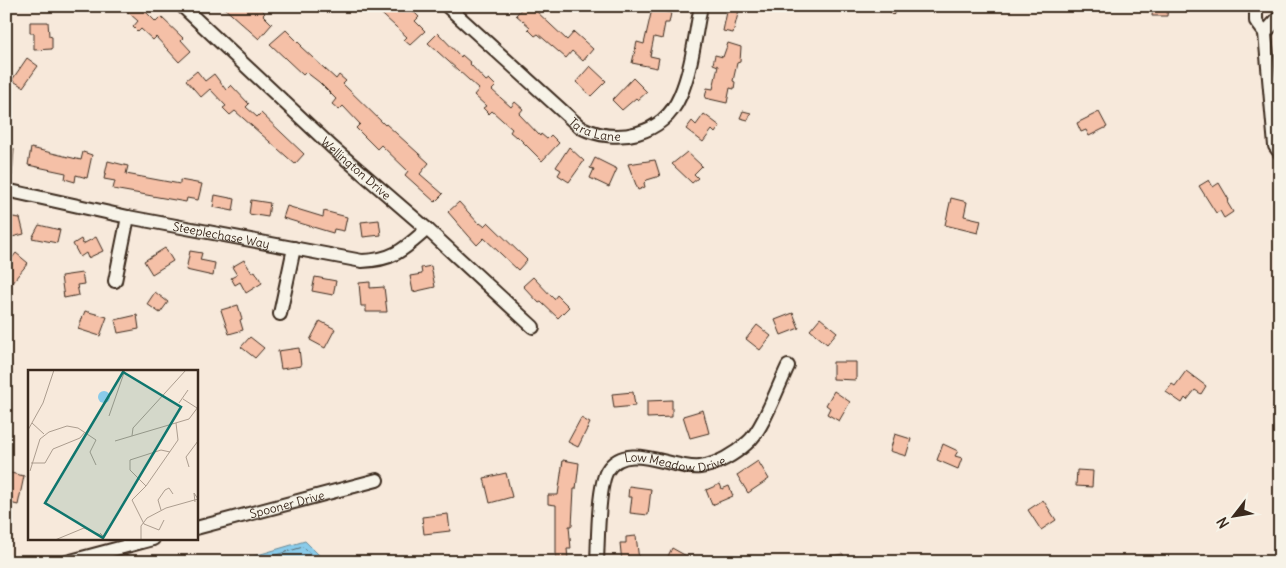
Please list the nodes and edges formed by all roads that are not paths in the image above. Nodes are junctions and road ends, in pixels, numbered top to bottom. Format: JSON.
{"nodes":[{"id":1,"x":182,"y":6,"type":"edge"},
{"id":2,"x":447,"y":6,"type":"edge"},
{"id":3,"x":701,"y":6,"type":"edge"},
{"id":4,"x":1256,"y":6,"type":"edge"},
{"id":5,"x":1277,"y":6,"type":"edge"},
{"id":6,"x":1280,"y":14,"type":"edge"},
{"id":7,"x":1265,"y":34,"type":"junction"},
{"id":8,"x":1280,"y":154,"type":"edge"},
{"id":9,"x":6,"y":190,"type":"edge"},
{"id":10,"x":128,"y":217,"type":"junction"},
{"id":11,"x":427,"y":229,"type":"junction"},
{"id":12,"x":294,"y":248,"type":"junction"},
{"id":13,"x":115,"y":281,"type":"dead end"},
{"id":14,"x":280,"y":314,"type":"dead end"},
{"id":15,"x":533,"y":327,"type":"dead end"},
{"id":16,"x":788,"y":366,"type":"dead end"},
{"id":17,"x":377,"y":480,"type":"dead end"},
{"id":18,"x":198,"y":527,"type":"edge"},
{"id":19,"x":148,"y":540,"type":"edge"},
{"id":20,"x":67,"y":562,"type":"edge"},
{"id":21,"x":597,"y":562,"type":"edge"}],
"edges":[{"from":1,"to":11,"type":"street","name":"Wellington Drive"},
{"from":2,"to":3,"type":"street","name":"Tara Lane"},
{"from":4,"to":7,"type":"street"},
{"from":5,"to":6,"type":"street"},
{"from":6,"to":7,"type":"street"},
{"from":7,"to":8,"type":"street"},
{"from":9,"to":10,"type":"street","name":"Steeplechase Way"},
{"from":10,"to":12,"type":"street","name":"Steeplechase Way"},
{"from":10,"to":13,"type":"street"},
{"from":11,"to":12,"type":"street","name":"Steeplechase Way"},
{"from":11,"to":15,"type":"street","name":"Wellington Drive"},
{"from":12,"to":14,"type":"street"},
{"from":16,"to":21,"type":"street","name":"Low Meadow Drive"},
{"from":17,"to":18,"type":"street","name":"Spooner Drive"},
{"from":19,"to":20,"type":"street"}]}
